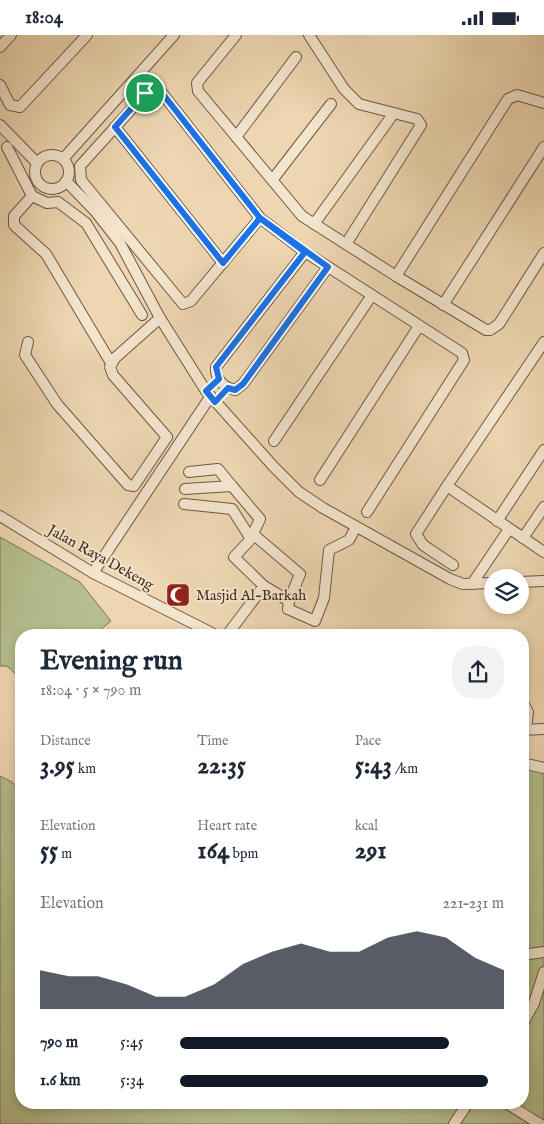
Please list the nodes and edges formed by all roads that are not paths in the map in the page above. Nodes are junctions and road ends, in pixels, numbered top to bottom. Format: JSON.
{"nodes":[{"id":1,"x":11,"y":35,"type":"edge"},
{"id":2,"x":87,"y":35,"type":"edge"},
{"id":3,"x":174,"y":35,"type":"edge"},
{"id":4,"x":236,"y":35,"type":"edge"},
{"id":5,"x":309,"y":35,"type":"edge"},
{"id":6,"x":0,"y":47,"type":"edge"},
{"id":7,"x":296,"y":57,"type":"dead end"},
{"id":8,"x":0,"y":85,"type":"edge"},
{"id":9,"x":544,"y":103,"type":"edge"},
{"id":10,"x":331,"y":104,"type":"dead end"},
{"id":11,"x":394,"y":113,"type":"junction"},
{"id":12,"x":0,"y":125,"type":"edge"},
{"id":13,"x":115,"y":127,"type":"junction"},
{"id":14,"x":236,"y":137,"type":"junction"},
{"id":15,"x":7,"y":147,"type":"dead end"},
{"id":16,"x":544,"y":147,"type":"edge"},
{"id":17,"x":63,"y":159,"type":"junction"},
{"id":18,"x":38,"y":163,"type":"junction"},
{"id":19,"x":273,"y":179,"type":"junction"},
{"id":20,"x":66,"y":181,"type":"junction"},
{"id":21,"x":32,"y":196,"type":"junction"},
{"id":22,"x":260,"y":218,"type":"junction"},
{"id":23,"x":314,"y":224,"type":"junction"},
{"id":24,"x":346,"y":244,"type":"junction"},
{"id":25,"x":305,"y":252,"type":"junction"},
{"id":26,"x":544,"y":253,"type":"edge"},
{"id":27,"x":223,"y":263,"type":"junction"},
{"id":28,"x":328,"y":267,"type":"junction"},
{"id":29,"x":396,"y":276,"type":"junction"},
{"id":30,"x":372,"y":295,"type":"junction"},
{"id":31,"x":443,"y":305,"type":"junction"},
{"id":32,"x":142,"y":315,"type":"dead end"},
{"id":33,"x":160,"y":318,"type":"junction"},
{"id":34,"x":420,"y":326,"type":"junction"},
{"id":35,"x":28,"y":342,"type":"dead end"},
{"id":36,"x":543,"y":346,"type":"edge"},
{"id":37,"x":112,"y":363,"type":"junction"},
{"id":38,"x":219,"y":379,"type":"junction"},
{"id":39,"x":228,"y":388,"type":"junction"},
{"id":40,"x":210,"y":397,"type":"junction"},
{"id":41,"x":274,"y":441,"type":"dead end"},
{"id":42,"x":544,"y":450,"type":"edge"},
{"id":43,"x":189,"y":472,"type":"dead end"},
{"id":44,"x":320,"y":481,"type":"dead end"},
{"id":45,"x":232,"y":486,"type":"junction"},
{"id":46,"x":447,"y":487,"type":"junction"},
{"id":47,"x":185,"y":489,"type":"dead end"},
{"id":48,"x":184,"y":504,"type":"dead end"},
{"id":49,"x":544,"y":507,"type":"edge"},
{"id":50,"x":367,"y":512,"type":"dead end"},
{"id":51,"x":0,"y":516,"type":"edge"},
{"id":52,"x":497,"y":521,"type":"junction"},
{"id":53,"x":356,"y":527,"type":"junction"},
{"id":54,"x":509,"y":529,"type":"junction"},
{"id":55,"x":252,"y":536,"type":"junction"},
{"id":56,"x":523,"y":538,"type":"junction"},
{"id":57,"x":544,"y":553,"type":"edge"},
{"id":58,"x":453,"y":565,"type":"dead end"},
{"id":59,"x":93,"y":573,"type":"junction"},
{"id":60,"x":544,"y":581,"type":"edge"},
{"id":61,"x":529,"y":582,"type":"edge"},
{"id":62,"x":484,"y":583,"type":"edge"},
{"id":63,"x":472,"y":584,"type":"junction"},
{"id":64,"x":264,"y":586,"type":"junction"},
{"id":65,"x":289,"y":601,"type":"junction"},
{"id":66,"x":204,"y":629,"type":"edge"},
{"id":67,"x":232,"y":629,"type":"edge"},
{"id":68,"x":544,"y":729,"type":"edge"},
{"id":69,"x":529,"y":730,"type":"edge"},
{"id":70,"x":529,"y":764,"type":"edge"},
{"id":71,"x":544,"y":767,"type":"edge"},
{"id":72,"x":544,"y":952,"type":"edge"},
{"id":73,"x":529,"y":954,"type":"edge"},
{"id":74,"x":544,"y":972,"type":"edge"},
{"id":75,"x":542,"y":987,"type":"edge"},
{"id":76,"x":529,"y":1012,"type":"edge"},
{"id":77,"x":464,"y":1109,"type":"edge"},
{"id":78,"x":516,"y":1109,"type":"edge"},
{"id":79,"x":454,"y":1124,"type":"edge"},
{"id":80,"x":540,"y":1124,"type":"edge"}],
"edges":[{"from":1,"to":6,"type":"street"},
{"from":2,"to":8,"type":"street"},
{"from":3,"to":17,"type":"street"},
{"from":4,"to":14,"type":"street"},
{"from":5,"to":11,"type":"street"},
{"from":7,"to":14,"type":"street"},
{"from":9,"to":29,"type":"street"},
{"from":10,"to":19,"type":"street"},
{"from":11,"to":23,"type":"street"},
{"from":11,"to":24,"type":"street"},
{"from":12,"to":18,"type":"street"},
{"from":13,"to":22,"type":"street"},
{"from":13,"to":27,"type":"street"},
{"from":13,"to":27,"type":"street"},
{"from":14,"to":19,"type":"street"},
{"from":15,"to":21,"type":"street"},
{"from":16,"to":31,"type":"street"},
{"from":17,"to":18,"type":"street"},
{"from":17,"to":20,"type":"street"},
{"from":18,"to":20,"type":"street"},
{"from":19,"to":23,"type":"street"},
{"from":20,"to":33,"type":"street"},
{"from":21,"to":32,"type":"street"},
{"from":21,"to":37,"type":"street"},
{"from":22,"to":25,"type":"street"},
{"from":22,"to":27,"type":"street"},
{"from":23,"to":24,"type":"street"},
{"from":24,"to":29,"type":"street"},
{"from":25,"to":28,"type":"street"},
{"from":25,"to":38,"type":"street"},
{"from":26,"to":31,"type":"street"},
{"from":28,"to":30,"type":"street"},
{"from":28,"to":39,"type":"street"},
{"from":29,"to":31,"type":"street"},
{"from":30,"to":34,"type":"street"},
{"from":30,"to":41,"type":"street"},
{"from":33,"to":37,"type":"street"},
{"from":33,"to":40,"type":"street"},
{"from":34,"to":44,"type":"street"},
{"from":34,"to":50,"type":"street"},
{"from":35,"to":37,"type":"street"},
{"from":36,"to":46,"type":"street"},
{"from":38,"to":39,"type":"street"},
{"from":38,"to":40,"type":"street"},
{"from":39,"to":40,"type":"street"},
{"from":40,"to":53,"type":"street"},
{"from":40,"to":59,"type":"street"},
{"from":42,"to":52,"type":"street"},
{"from":43,"to":45,"type":"street"},
{"from":45,"to":47,"type":"street"},
{"from":45,"to":55,"type":"street"},
{"from":46,"to":52,"type":"street"},
{"from":46,"to":58,"type":"street"},
{"from":48,"to":55,"type":"street"},
{"from":49,"to":56,"type":"street"},
{"from":51,"to":59,"type":"street","name":"Jalan Raya Dekeng"},
{"from":52,"to":54,"type":"street"},
{"from":53,"to":63,"type":"street"},
{"from":53,"to":65,"type":"street"},
{"from":54,"to":56,"type":"street"},
{"from":54,"to":63,"type":"street"},
{"from":55,"to":64,"type":"street"},
{"from":55,"to":65,"type":"street"},
{"from":56,"to":57,"type":"street"},
{"from":59,"to":66,"type":"street","name":"Jalan Raya Dekeng"},
{"from":60,"to":61,"type":"street"},
{"from":62,"to":63,"type":"street"},
{"from":64,"to":65,"type":"street"},
{"from":64,"to":67,"type":"street"},
{"from":68,"to":69,"type":"street"},
{"from":70,"to":71,"type":"street"},
{"from":72,"to":73,"type":"street"},
{"from":74,"to":75,"type":"street"},
{"from":75,"to":76,"type":"street"},
{"from":77,"to":79,"type":"street"},
{"from":78,"to":80,"type":"street"}]}
